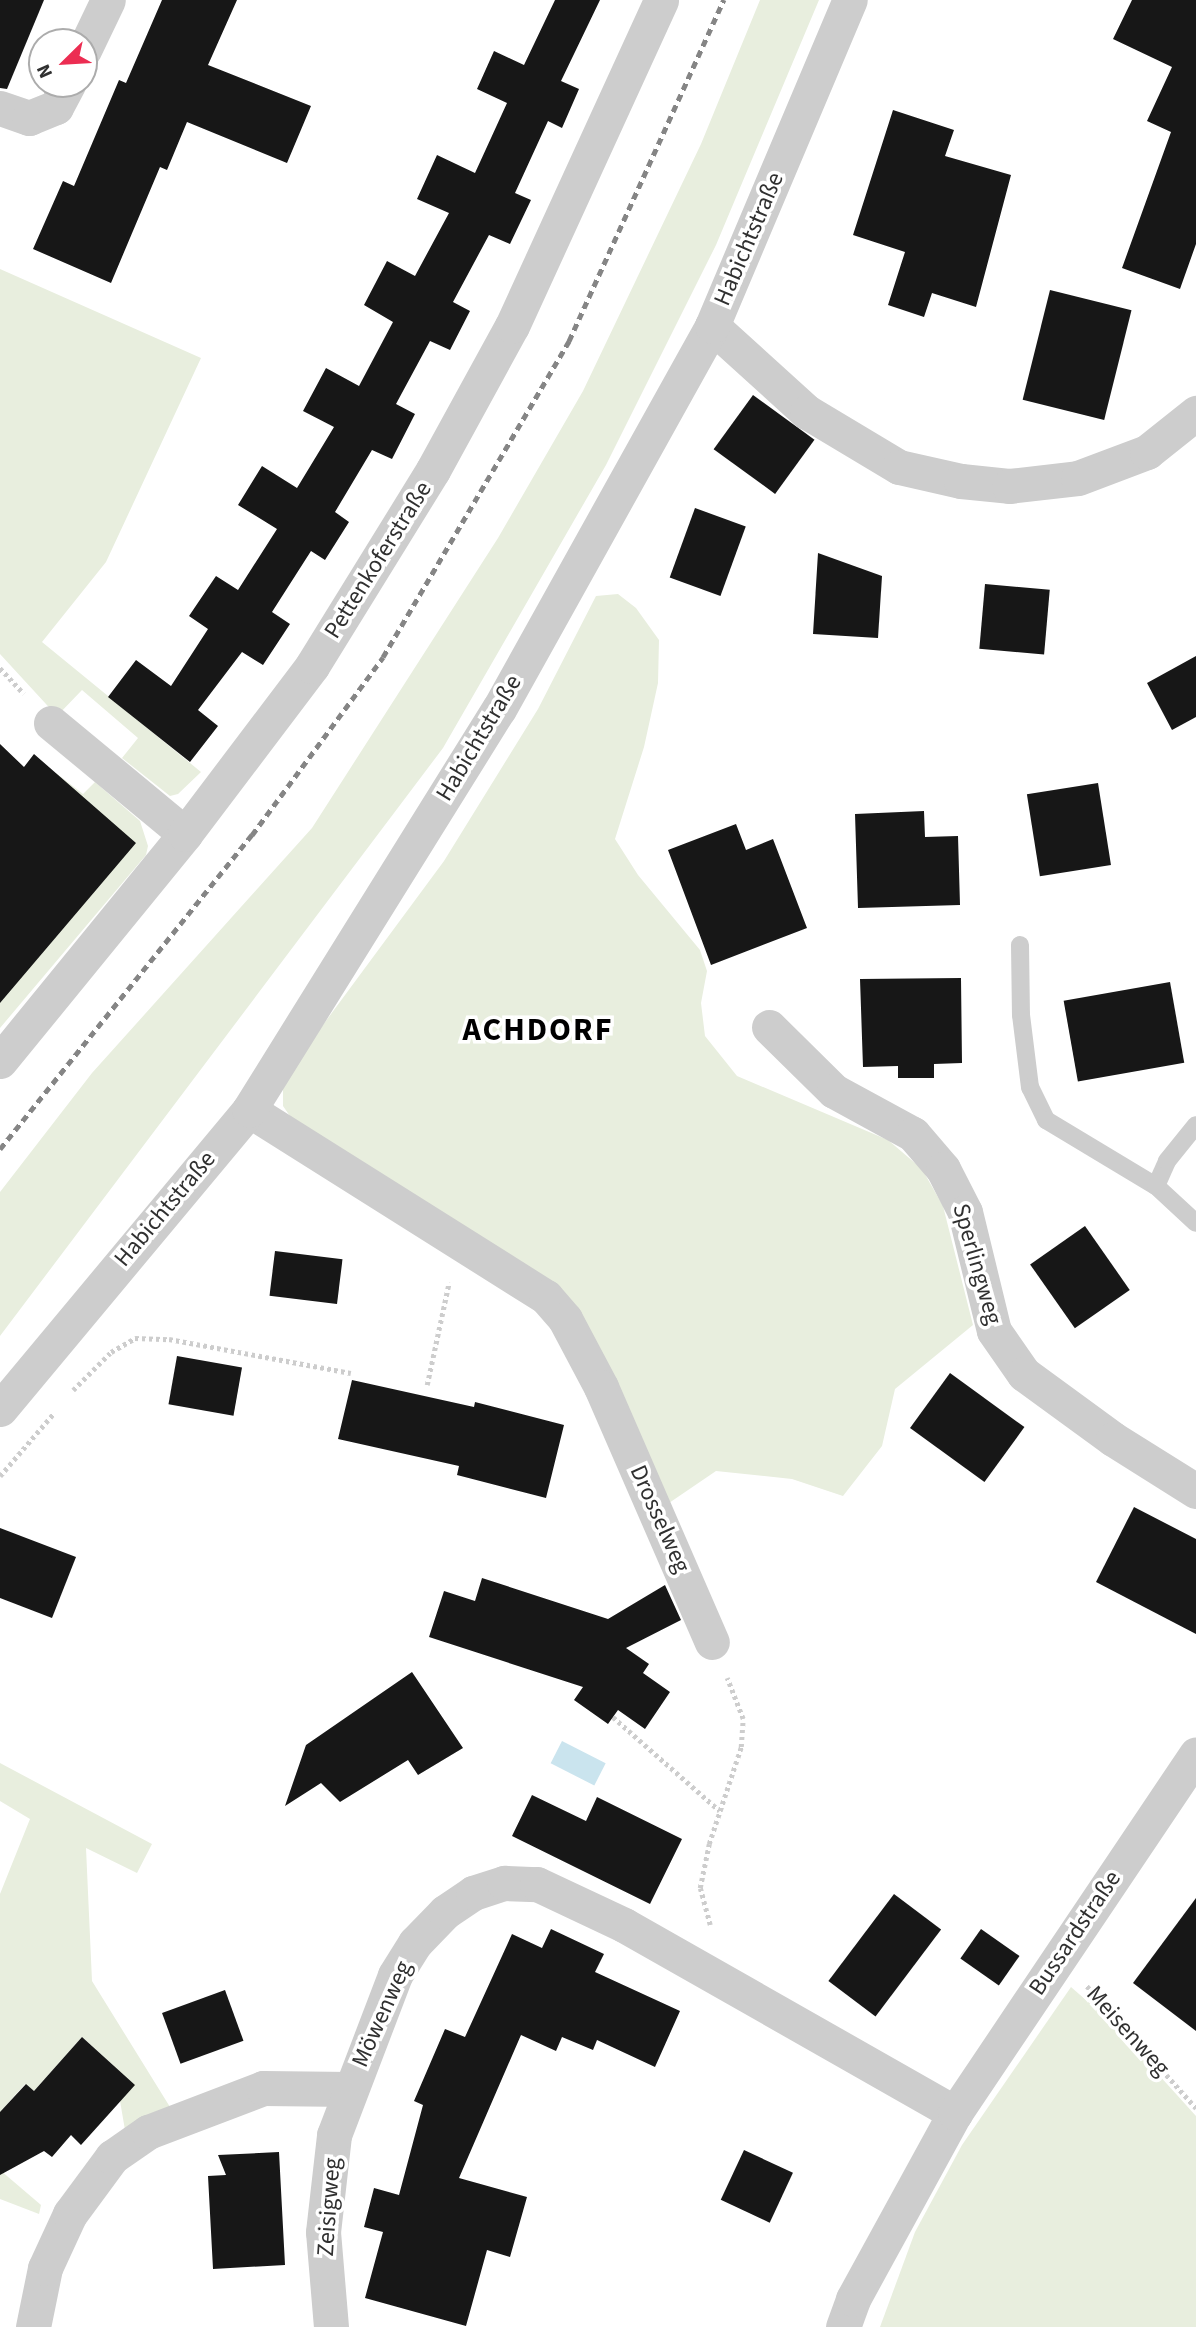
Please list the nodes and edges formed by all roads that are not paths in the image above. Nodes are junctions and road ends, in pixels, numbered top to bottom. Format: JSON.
{"nodes":[{"id":1,"x":108,"y":0,"type":"edge"},
{"id":2,"x":661,"y":0,"type":"edge"},
{"id":3,"x":850,"y":0,"type":"edge"},
{"id":4,"x":95,"y":28,"type":"edge"},
{"id":5,"x":61,"y":98,"type":"edge"},
{"id":6,"x":0,"y":108,"type":"edge"},
{"id":7,"x":712,"y":326,"type":"junction"},
{"id":8,"x":1196,"y":413,"type":"edge"},
{"id":9,"x":51,"y":723,"type":"dead end"},
{"id":10,"x":185,"y":834,"type":"junction"},
{"id":11,"x":1020,"y":946,"type":"dead end"},
{"id":12,"x":769,"y":1027,"type":"dead end"},
{"id":13,"x":0,"y":1061,"type":"edge"},
{"id":14,"x":249,"y":1110,"type":"junction"},
{"id":15,"x":1196,"y":1125,"type":"edge"},
{"id":16,"x":1156,"y":1186,"type":"junction"},
{"id":17,"x":1196,"y":1223,"type":"edge"},
{"id":18,"x":0,"y":1409,"type":"edge"},
{"id":19,"x":1196,"y":1491,"type":"edge"},
{"id":20,"x":712,"y":1642,"type":"road end"},
{"id":21,"x":1196,"y":1754,"type":"edge"},
{"id":22,"x":350,"y":2089,"type":"junction"},
{"id":23,"x":955,"y":2113,"type":"junction"},
{"id":24,"x":33,"y":2327,"type":"edge"},
{"id":25,"x":331,"y":2327,"type":"edge"},
{"id":26,"x":843,"y":2327,"type":"edge"}],
"edges":[{"from":1,"to":4,"type":"street"},
{"from":2,"to":10,"type":"street","name":"Pettenkoferstraße"},
{"from":3,"to":7,"type":"street","name":"Habichtstraße"},
{"from":5,"to":6,"type":"street"},
{"from":7,"to":8,"type":"street"},
{"from":7,"to":14,"type":"street","name":"Habichtstraße"},
{"from":9,"to":10,"type":"street"},
{"from":10,"to":13,"type":"street","name":"Pettenkoferstraße"},
{"from":11,"to":16,"type":"lane"},
{"from":12,"to":19,"type":"street","name":"Sperlingweg"},
{"from":14,"to":18,"type":"street","name":"Habichtstraße"},
{"from":14,"to":20,"type":"street","name":"Drosselweg"},
{"from":15,"to":16,"type":"lane"},
{"from":16,"to":17,"type":"lane"},
{"from":21,"to":23,"type":"street","name":"Bussardstraße"},
{"from":22,"to":23,"type":"street","name":"Möwenweg"},
{"from":22,"to":24,"type":"street","name":"Möwenweg"},
{"from":22,"to":25,"type":"street","name":"Zeisigweg"},
{"from":23,"to":26,"type":"street","name":"Bussardstraße"}]}
